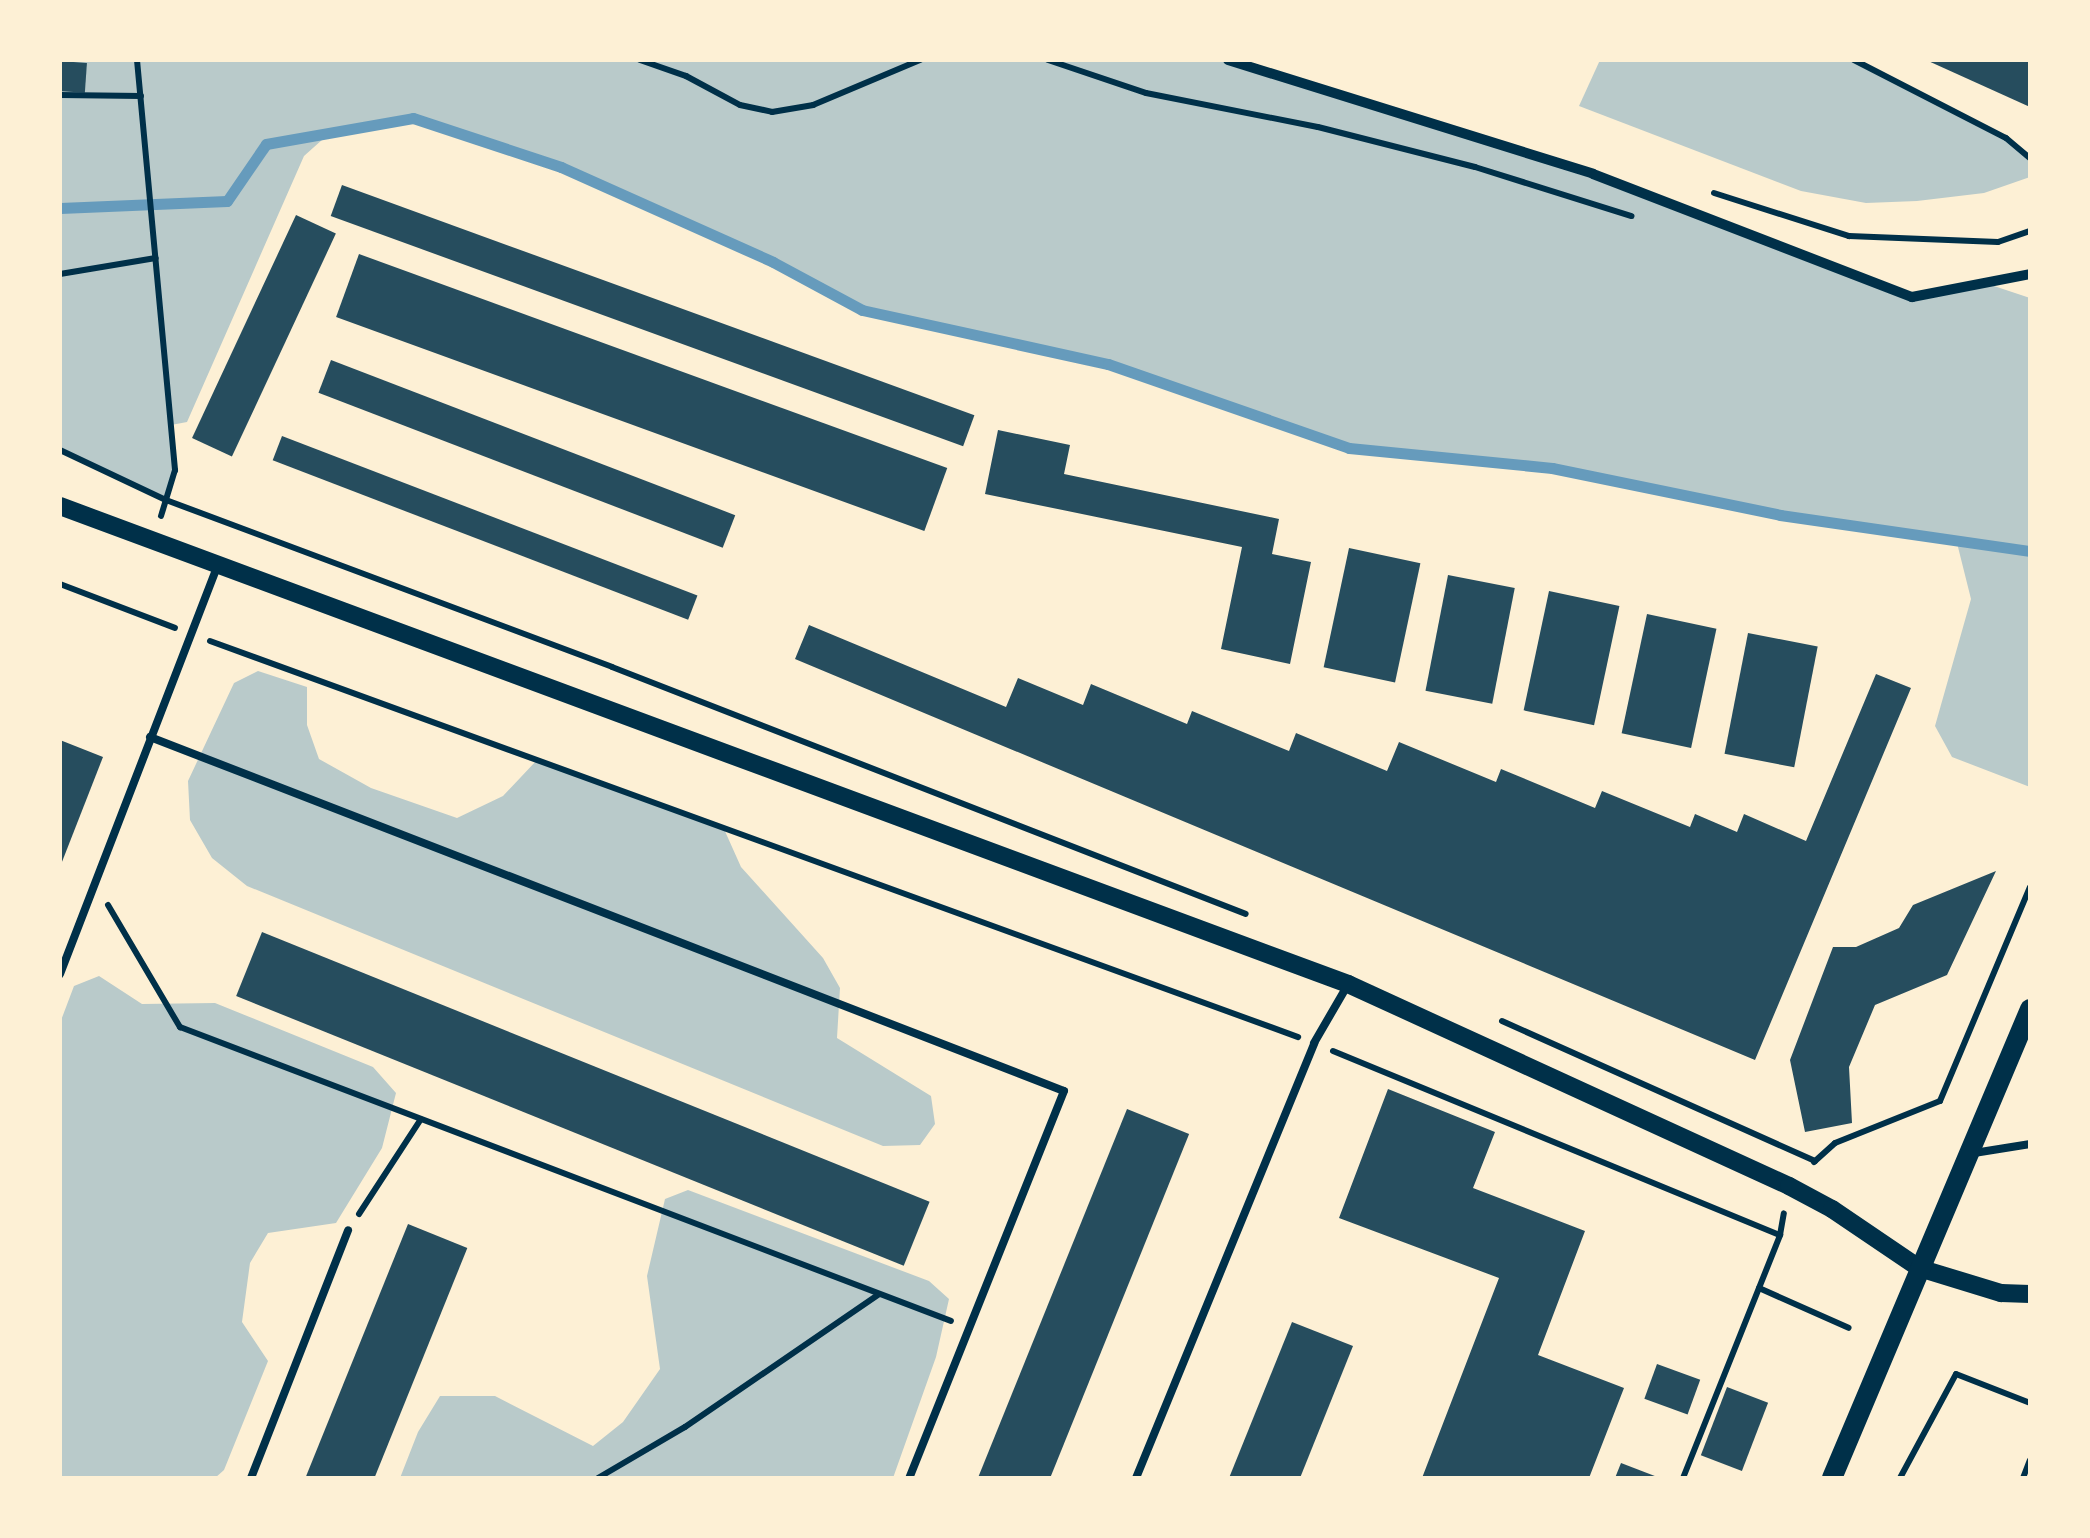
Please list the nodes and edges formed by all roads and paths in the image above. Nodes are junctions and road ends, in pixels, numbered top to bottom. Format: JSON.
{"nodes":[{"id":1,"x":137,"y":60,"type":"edge"},
{"id":2,"x":640,"y":60,"type":"edge"},
{"id":3,"x":920,"y":60,"type":"edge"},
{"id":4,"x":1048,"y":60,"type":"edge"},
{"id":5,"x":1228,"y":60,"type":"edge"},
{"id":6,"x":1854,"y":60,"type":"edge"},
{"id":7,"x":60,"y":94,"type":"edge"},
{"id":8,"x":141,"y":96,"type":"junction"},
{"id":9,"x":2030,"y":158,"type":"edge"},
{"id":10,"x":1706,"y":190,"type":"dead end"},
{"id":11,"x":1647,"y":221,"type":"dead end"},
{"id":12,"x":2030,"y":232,"type":"edge"},
{"id":13,"x":156,"y":258,"type":"junction"},
{"id":14,"x":60,"y":274,"type":"edge"},
{"id":15,"x":2030,"y":274,"type":"edge"},
{"id":16,"x":60,"y":450,"type":"edge"},
{"id":17,"x":166,"y":500,"type":"junction"},
{"id":18,"x":60,"y":506,"type":"edge"},
{"id":19,"x":153,"y":542,"type":"junction"},
{"id":20,"x":217,"y":566,"type":"junction"},
{"id":21,"x":60,"y":584,"type":"edge"},
{"id":22,"x":193,"y":635,"type":"junction"},
{"id":23,"x":150,"y":737,"type":"junction"},
{"id":24,"x":95,"y":882,"type":"junction"},
{"id":25,"x":2030,"y":888,"type":"edge"},
{"id":26,"x":60,"y":974,"type":"edge"},
{"id":27,"x":1348,"y":984,"type":"junction"},
{"id":28,"x":2030,"y":1009,"type":"edge"},
{"id":29,"x":1314,"y":1043,"type":"junction"},
{"id":30,"x":422,"y":1120,"type":"junction"},
{"id":31,"x":2030,"y":1144,"type":"edge"},
{"id":32,"x":1970,"y":1154,"type":"junction"},
{"id":33,"x":1789,"y":1186,"type":"junction"},
{"id":34,"x":348,"y":1230,"type":"joint"},
{"id":35,"x":1780,"y":1235,"type":"junction"},
{"id":36,"x":1919,"y":1268,"type":"junction"},
{"id":37,"x":1759,"y":1288,"type":"junction"},
{"id":38,"x":879,"y":1294,"type":"junction"},
{"id":39,"x":2030,"y":1294,"type":"edge"},
{"id":40,"x":966,"y":1327,"type":"junction"},
{"id":41,"x":1849,"y":1328,"type":"dead end"},
{"id":42,"x":2030,"y":1403,"type":"edge"},
{"id":43,"x":2030,"y":1460,"type":"edge"},
{"id":44,"x":251,"y":1478,"type":"edge"},
{"id":45,"x":598,"y":1478,"type":"edge"},
{"id":46,"x":908,"y":1478,"type":"edge"},
{"id":47,"x":1136,"y":1478,"type":"edge"},
{"id":48,"x":1683,"y":1478,"type":"edge"},
{"id":49,"x":1832,"y":1478,"type":"edge"},
{"id":50,"x":1900,"y":1478,"type":"edge"},
{"id":51,"x":2022,"y":1478,"type":"edge"}],
"edges":[{"from":1,"to":8,"type":"path"},
{"from":2,"to":3,"type":"path"},
{"from":4,"to":11,"type":"path"},
{"from":5,"to":15,"type":"street"},
{"from":6,"to":9,"type":"path"},
{"from":7,"to":8,"type":"path"},
{"from":8,"to":13,"type":"path"},
{"from":10,"to":12,"type":"path"},
{"from":13,"to":14,"type":"path"},
{"from":13,"to":17,"type":"path"},
{"from":16,"to":17,"type":"path"},
{"from":17,"to":19,"type":"path"},
{"from":18,"to":19,"type":"street"},
{"from":19,"to":20,"type":"street"},
{"from":20,"to":22,"type":"lane"},
{"from":20,"to":27,"type":"street"},
{"from":21,"to":22,"type":"path"},
{"from":22,"to":23,"type":"lane"},
{"from":22,"to":29,"type":"path"},
{"from":23,"to":24,"type":"lane"},
{"from":23,"to":40,"type":"lane"},
{"from":24,"to":26,"type":"lane"},
{"from":24,"to":30,"type":"path"},
{"from":25,"to":33,"type":"path"},
{"from":27,"to":29,"type":"lane"},
{"from":27,"to":33,"type":"street"},
{"from":28,"to":32,"type":"main road"},
{"from":29,"to":35,"type":"path"},
{"from":29,"to":47,"type":"lane"},
{"from":30,"to":34,"type":"path"},
{"from":30,"to":38,"type":"path"},
{"from":31,"to":32,"type":"lane"},
{"from":32,"to":36,"type":"main road"},
{"from":33,"to":35,"type":"path"},
{"from":33,"to":36,"type":"street"},
{"from":34,"to":44,"type":"lane"},
{"from":35,"to":37,"type":"path"},
{"from":36,"to":39,"type":"street"},
{"from":36,"to":49,"type":"main road"},
{"from":37,"to":41,"type":"path"},
{"from":37,"to":48,"type":"path"},
{"from":38,"to":40,"type":"path"},
{"from":38,"to":45,"type":"path"},
{"from":40,"to":46,"type":"lane"},
{"from":42,"to":50,"type":"path"},
{"from":43,"to":51,"type":"path"}]}
